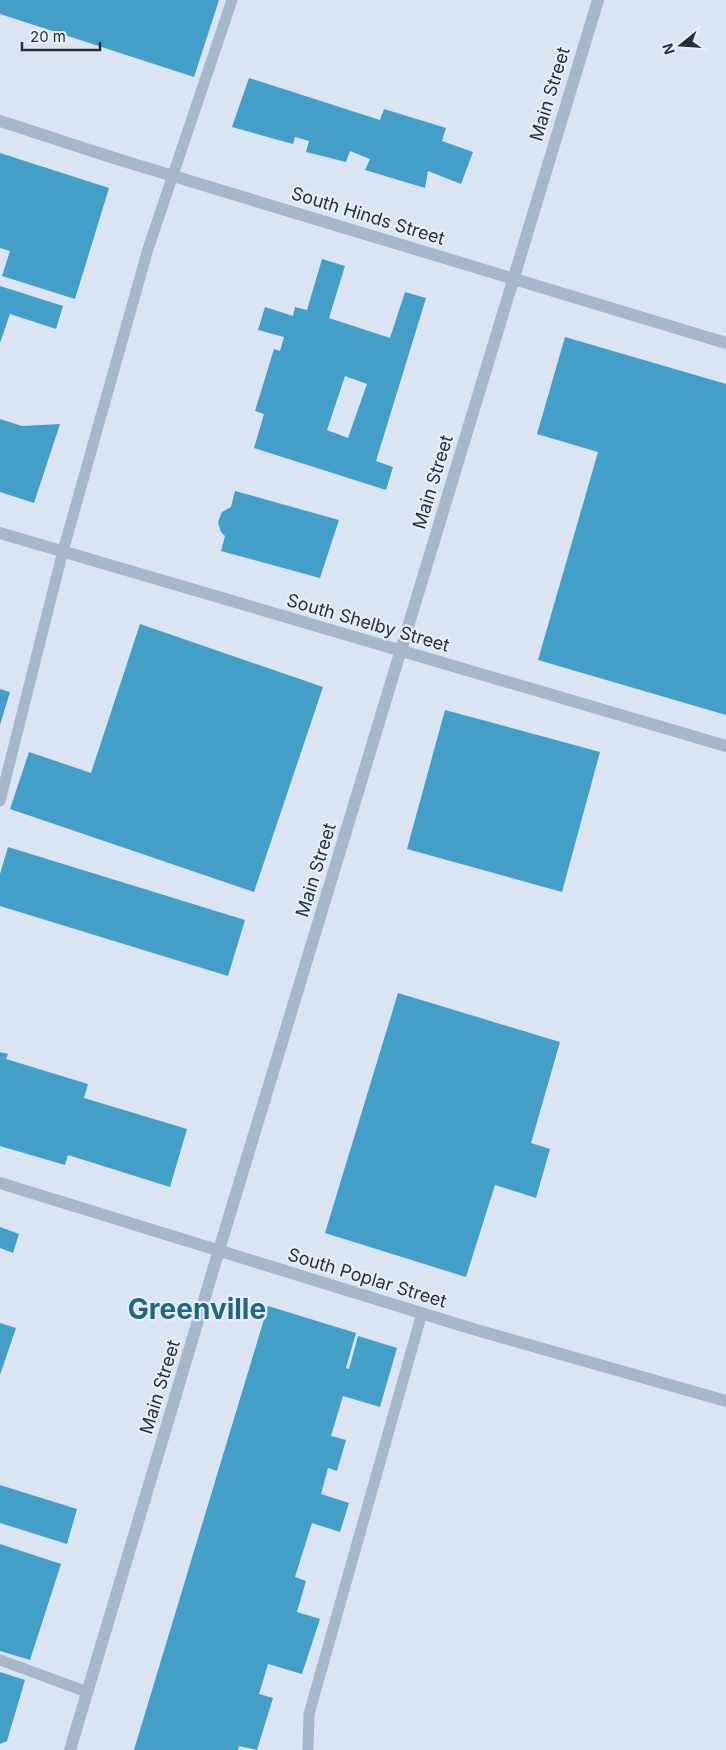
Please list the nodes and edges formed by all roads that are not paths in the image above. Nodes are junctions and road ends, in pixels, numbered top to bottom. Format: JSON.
{"nodes":[{"id":1,"x":232,"y":0,"type":"edge"},
{"id":2,"x":598,"y":0,"type":"edge"},
{"id":3,"x":0,"y":120,"type":"edge"},
{"id":4,"x":173,"y":176,"type":"junction"},
{"id":5,"x":512,"y":279,"type":"junction"},
{"id":6,"x":726,"y":343,"type":"edge"},
{"id":7,"x":0,"y":533,"type":"edge"},
{"id":8,"x":63,"y":551,"type":"junction"},
{"id":9,"x":400,"y":651,"type":"junction"},
{"id":10,"x":726,"y":746,"type":"edge"},
{"id":11,"x":0,"y":800,"type":"edge"},
{"id":12,"x":0,"y":1183,"type":"edge"},
{"id":13,"x":219,"y":1250,"type":"junction"},
{"id":14,"x":422,"y":1314,"type":"junction"},
{"id":15,"x":726,"y":1401,"type":"edge"},
{"id":16,"x":0,"y":1660,"type":"edge"},
{"id":17,"x":87,"y":1692,"type":"junction"},
{"id":18,"x":70,"y":1750,"type":"edge"},
{"id":19,"x":308,"y":1750,"type":"edge"}],
"edges":[{"from":1,"to":4,"type":"lane"},
{"from":2,"to":5,"type":"street","name":"Main Street"},
{"from":3,"to":4,"type":"street","name":"South Hinds Street"},
{"from":4,"to":5,"type":"street","name":"South Hinds Street"},
{"from":4,"to":8,"type":"lane"},
{"from":5,"to":6,"type":"street","name":"South Hinds Street"},
{"from":5,"to":9,"type":"street","name":"Main Street"},
{"from":7,"to":8,"type":"street","name":"South Shelby Street"},
{"from":8,"to":9,"type":"street","name":"South Shelby Street"},
{"from":8,"to":11,"type":"lane"},
{"from":9,"to":10,"type":"street","name":"South Shelby Street"},
{"from":9,"to":13,"type":"street","name":"Main Street"},
{"from":12,"to":13,"type":"street","name":"South Poplar Street"},
{"from":13,"to":14,"type":"street","name":"South Poplar Street"},
{"from":13,"to":17,"type":"street","name":"Main Street"},
{"from":14,"to":15,"type":"street","name":"South Poplar Street"},
{"from":14,"to":19,"type":"lane"},
{"from":16,"to":17,"type":"lane"},
{"from":17,"to":18,"type":"street","name":"Main Street"}]}
